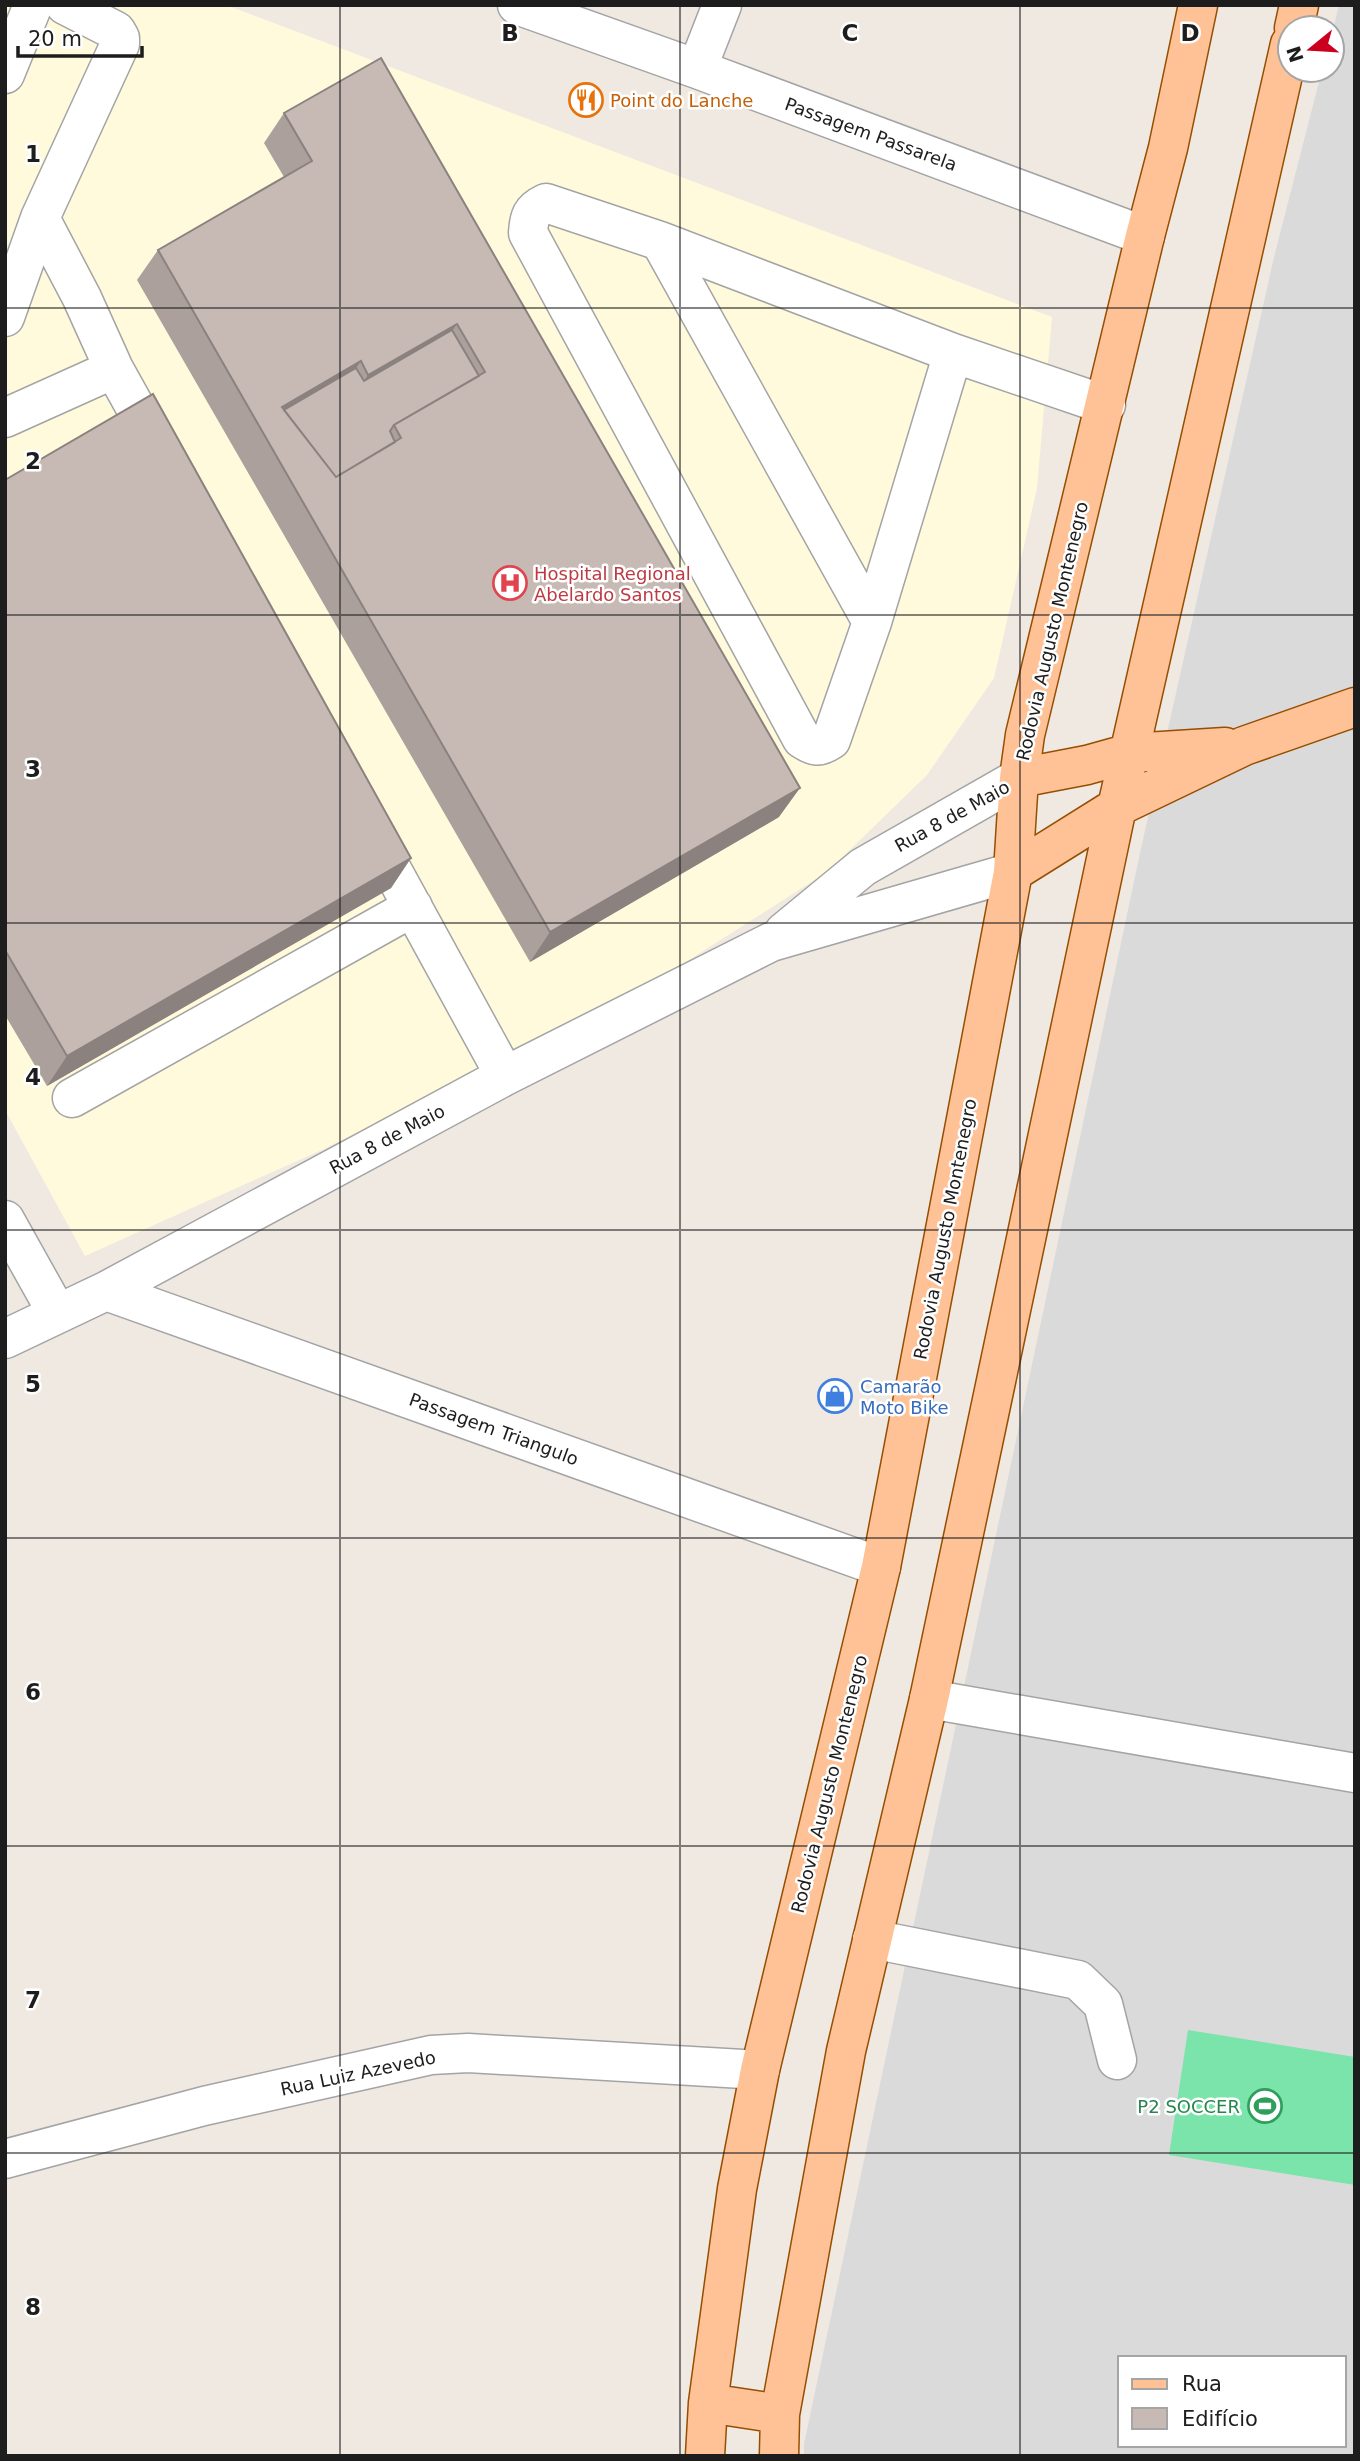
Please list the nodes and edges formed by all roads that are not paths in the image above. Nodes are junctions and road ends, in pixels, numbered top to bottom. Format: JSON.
{"nodes":[{"id":1,"x":33,"y":5,"type":"edge"},
{"id":2,"x":65,"y":5,"type":"edge"},
{"id":3,"x":517,"y":5,"type":"edge"},
{"id":4,"x":722,"y":5,"type":"edge"},
{"id":5,"x":1198,"y":5,"type":"edge"},
{"id":6,"x":697,"y":69,"type":"junction"},
{"id":7,"x":5,"y":74,"type":"edge"},
{"id":8,"x":1281,"y":84,"type":"edge"},
{"id":9,"x":40,"y":218,"type":"junction"},
{"id":10,"x":1144,"y":236,"type":"junction"},
{"id":11,"x":660,"y":241,"type":"junction"},
{"id":12,"x":5,"y":317,"type":"edge"},
{"id":13,"x":953,"y":353,"type":"junction"},
{"id":14,"x":114,"y":369,"type":"junction"},
{"id":15,"x":1105,"y":405,"type":"junction"},
{"id":16,"x":5,"y":418,"type":"edge"},
{"id":17,"x":176,"y":479,"type":"edge"},
{"id":18,"x":872,"y":622,"type":"junction"},
{"id":19,"x":1355,"y":707,"type":"edge"},
{"id":20,"x":1244,"y":746,"type":"junction"},
{"id":21,"x":1130,"y":752,"type":"junction"},
{"id":22,"x":1019,"y":778,"type":"junction"},
{"id":23,"x":352,"y":797,"type":"edge"},
{"id":24,"x":1117,"y":807,"type":"junction"},
{"id":25,"x":1013,"y":872,"type":"junction"},
{"id":26,"x":414,"y":907,"type":"junction"},
{"id":27,"x":771,"y":942,"type":"junction"},
{"id":28,"x":505,"y":1076,"type":"junction"},
{"id":29,"x":72,"y":1098,"type":"dead end"},
{"id":30,"x":5,"y":1220,"type":"edge"},
{"id":31,"x":106,"y":1291,"type":"junction"},
{"id":32,"x":57,"y":1313,"type":"junction"},
{"id":33,"x":5,"y":1339,"type":"edge"},
{"id":34,"x":881,"y":1567,"type":"junction"},
{"id":35,"x":929,"y":1699,"type":"junction"},
{"id":36,"x":1355,"y":1773,"type":"edge"},
{"id":37,"x":872,"y":1939,"type":"junction"},
{"id":38,"x":1116,"y":2060,"type":"dead end"},
{"id":39,"x":761,"y":2070,"type":"junction"},
{"id":40,"x":5,"y":2160,"type":"edge"},
{"id":41,"x":708,"y":2403,"type":"junction"},
{"id":42,"x":779,"y":2414,"type":"junction"},
{"id":43,"x":705,"y":2456,"type":"edge"},
{"id":44,"x":779,"y":2456,"type":"edge"}],
"edges":[{"from":1,"to":7,"type":"street"},
{"from":2,"to":9,"type":"street"},
{"from":3,"to":6,"type":"street","name":"Passagem Passarela"},
{"from":4,"to":6,"type":"street"},
{"from":5,"to":10,"type":"main road","name":"Rodovia Augusto Montenegro"},
{"from":6,"to":10,"type":"street","name":"Passagem Passarela"},
{"from":8,"to":21,"type":"main road"},
{"from":9,"to":12,"type":"street"},
{"from":9,"to":14,"type":"street"},
{"from":10,"to":15,"type":"main road","name":"Rodovia Augusto Montenegro"},
{"from":11,"to":13,"type":"street"},
{"from":11,"to":18,"type":"street"},
{"from":11,"to":18,"type":"street"},
{"from":13,"to":15,"type":"street"},
{"from":13,"to":18,"type":"street"},
{"from":14,"to":16,"type":"street"},
{"from":14,"to":17,"type":"street"},
{"from":15,"to":22,"type":"main road","name":"Rodovia Augusto Montenegro"},
{"from":19,"to":20,"type":"main road","name":"Rua 8 de Maio"},
{"from":20,"to":21,"type":"main road","name":"Rua 8 de Maio"},
{"from":20,"to":24,"type":"main road","name":"Rua 8 de Maio"},
{"from":21,"to":22,"type":"main road","name":"Rua 8 de Maio"},
{"from":21,"to":24,"type":"main road"},
{"from":22,"to":25,"type":"main road","name":"Rodovia Augusto Montenegro"},
{"from":22,"to":27,"type":"street","name":"Rua 8 de Maio"},
{"from":23,"to":26,"type":"street"},
{"from":24,"to":25,"type":"main road","name":"Rua 8 de Maio"},
{"from":24,"to":35,"type":"main road"},
{"from":25,"to":27,"type":"street","name":"Rua 8 de Maio"},
{"from":25,"to":34,"type":"main road","name":"Rodovia Augusto Montenegro"},
{"from":26,"to":28,"type":"street"},
{"from":26,"to":29,"type":"street"},
{"from":27,"to":28,"type":"street","name":"Rua 8 de Maio"},
{"from":28,"to":31,"type":"street","name":"Rua 8 de Maio"},
{"from":30,"to":32,"type":"street"},
{"from":31,"to":32,"type":"street","name":"Rua 8 de Maio"},
{"from":31,"to":34,"type":"street","name":"Passagem Triangulo"},
{"from":32,"to":33,"type":"street","name":"Rua 8 de Maio"},
{"from":34,"to":39,"type":"main road","name":"Rodovia Augusto Montenegro"},
{"from":35,"to":36,"type":"street"},
{"from":35,"to":37,"type":"main road"},
{"from":37,"to":38,"type":"street"},
{"from":37,"to":42,"type":"main road"},
{"from":39,"to":40,"type":"street","name":"Rua Luiz Azevedo"},
{"from":39,"to":41,"type":"main road","name":"Rodovia Augusto Montenegro"},
{"from":41,"to":42,"type":"main road"},
{"from":41,"to":43,"type":"main road","name":"Rodovia Augusto Montenegro"},
{"from":42,"to":44,"type":"main road"}]}
